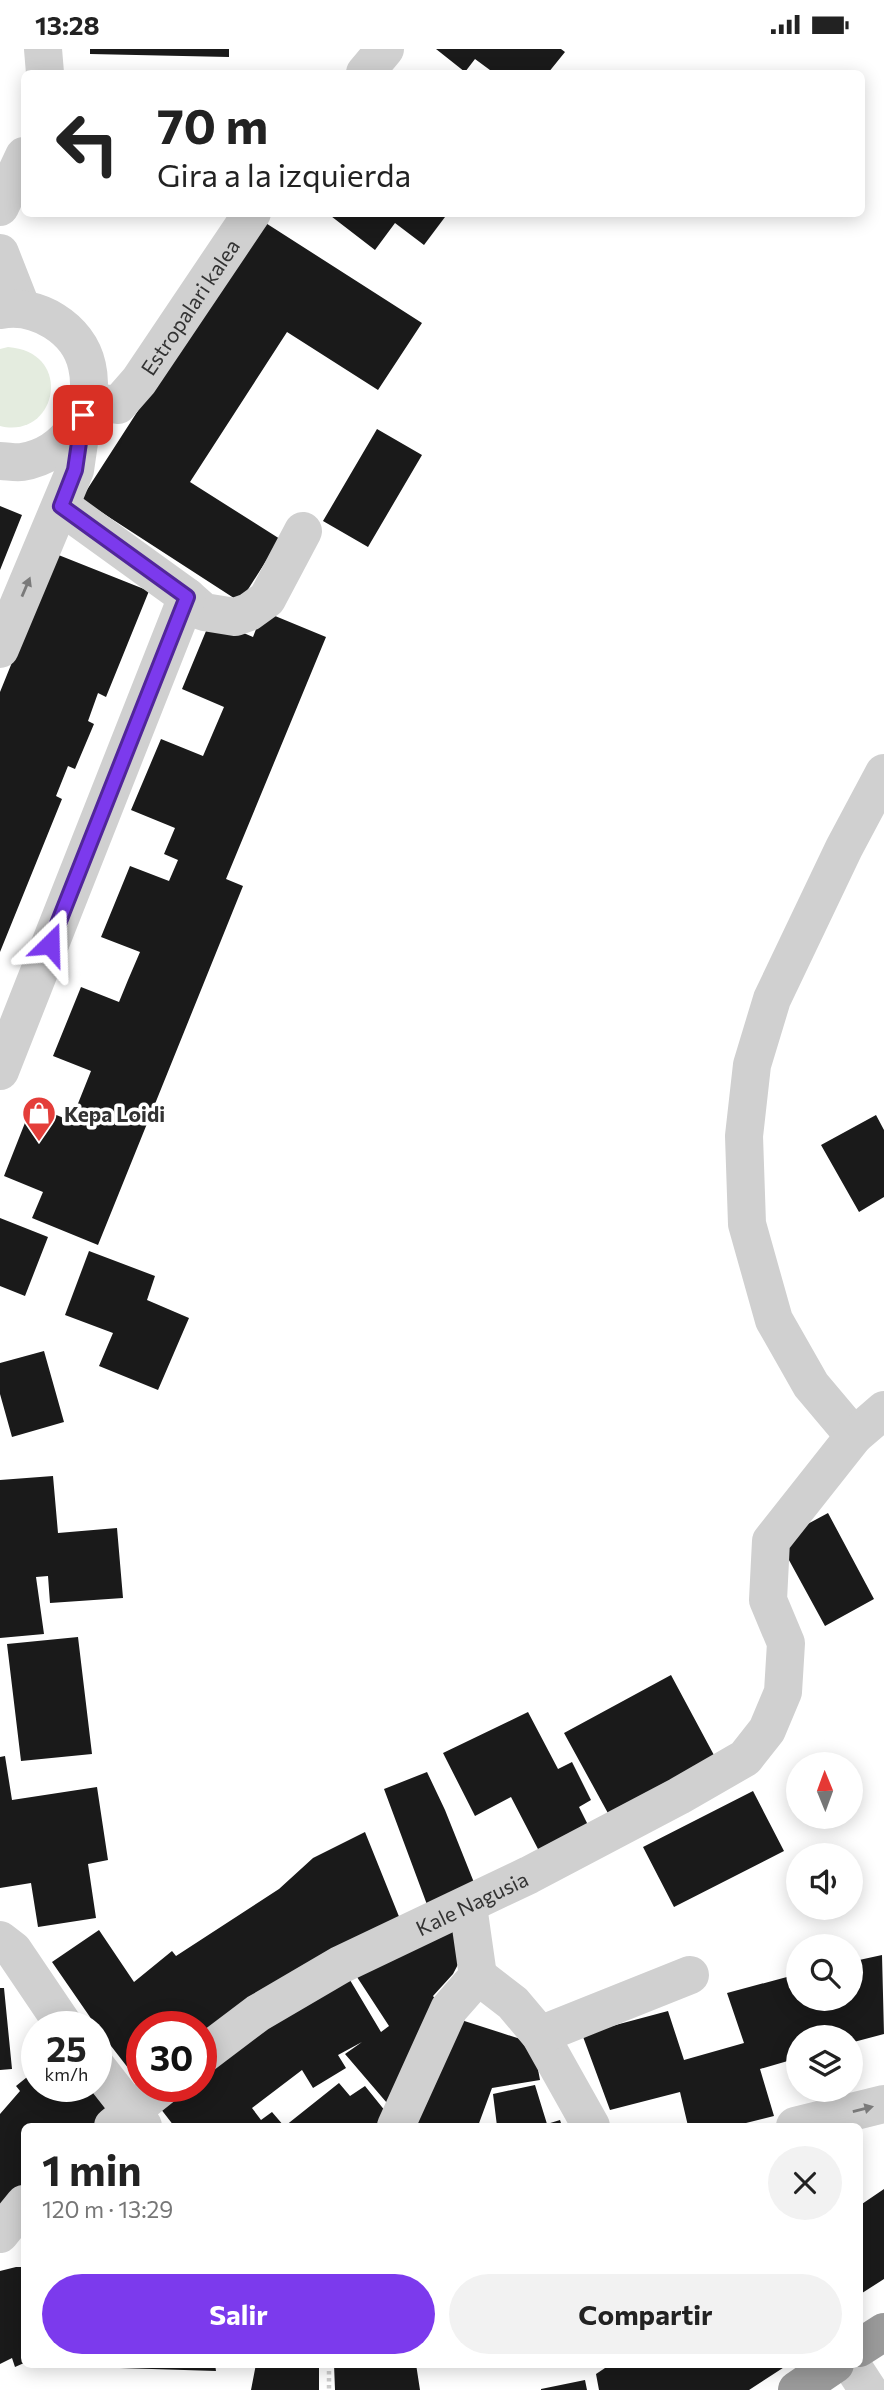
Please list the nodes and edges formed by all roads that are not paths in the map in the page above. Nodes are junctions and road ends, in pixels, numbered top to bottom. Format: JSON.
{"nodes":[{"id":1,"x":43,"y":49,"type":"edge"},
{"id":2,"x":385,"y":49,"type":"edge"},
{"id":3,"x":44,"y":70,"type":"edge"},
{"id":4,"x":368,"y":70,"type":"edge"},
{"id":5,"x":21,"y":162,"type":"edge"},
{"id":6,"x":0,"y":207,"type":"edge"},
{"id":7,"x":249,"y":217,"type":"edge"},
{"id":8,"x":0,"y":253,"type":"edge"},
{"id":9,"x":11,"y":309,"type":"edge"},
{"id":10,"x":85,"y":408,"type":"junction"},
{"id":11,"x":0,"y":461,"type":"edge"},
{"id":12,"x":61,"y":506,"type":"junction"},
{"id":13,"x":303,"y":531,"type":"dead end"},
{"id":14,"x":187,"y":597,"type":"junction"},
{"id":15,"x":0,"y":649,"type":"edge"},
{"id":16,"x":884,"y":773,"type":"edge"},
{"id":17,"x":0,"y":1070,"type":"edge"},
{"id":18,"x":884,"y":1409,"type":"edge"},
{"id":19,"x":854,"y":1436,"type":"junction"},
{"id":20,"x":468,"y":1906,"type":"junction"},
{"id":21,"x":0,"y":1940,"type":"edge"},
{"id":22,"x":690,"y":1975,"type":"dead end"},
{"id":23,"x":478,"y":1976,"type":"junction"},
{"id":24,"x":54,"y":2011,"type":"edge"},
{"id":25,"x":540,"y":2035,"type":"junction"},
{"id":26,"x":217,"y":2044,"type":"edge"},
{"id":27,"x":112,"y":2093,"type":"edge"},
{"id":28,"x":147,"y":2102,"type":"edge"},
{"id":29,"x":884,"y":2104,"type":"edge"},
{"id":30,"x":129,"y":2121,"type":"edge"},
{"id":31,"x":397,"y":2123,"type":"edge"},
{"id":32,"x":589,"y":2123,"type":"edge"},
{"id":33,"x":807,"y":2123,"type":"edge"},
{"id":34,"x":21,"y":2208,"type":"edge"},
{"id":35,"x":0,"y":2234,"type":"edge"},
{"id":36,"x":884,"y":2332,"type":"edge"},
{"id":37,"x":863,"y":2345,"type":"edge"},
{"id":38,"x":829,"y":2368,"type":"edge"},
{"id":39,"x":854,"y":2368,"type":"edge"},
{"id":40,"x":797,"y":2390,"type":"edge"},
{"id":41,"x":868,"y":2390,"type":"edge"}],
"edges":[{"from":1,"to":3,"type":"street"},
{"from":2,"to":4,"type":"street"},
{"from":5,"to":6,"type":"street"},
{"from":7,"to":10,"type":"street","name":"Estropalari kalea"},
{"from":8,"to":9,"type":"street"},
{"from":9,"to":10,"type":"street"},
{"from":10,"to":11,"type":"street"},
{"from":10,"to":12,"type":"street"},
{"from":12,"to":14,"type":"street"},
{"from":15,"to":12,"type":"street","one_way":true},
{"from":13,"to":14,"type":"street"},
{"from":14,"to":17,"type":"street"},
{"from":16,"to":19,"type":"street"},
{"from":18,"to":19,"type":"street"},
{"from":19,"to":20,"type":"street","name":"Kale Nagusia"},
{"from":20,"to":23,"type":"street"},
{"from":20,"to":26,"type":"street","name":"Kale Nagusia"},
{"from":21,"to":24,"type":"street"},
{"from":22,"to":25,"type":"street"},
{"from":23,"to":25,"type":"street"},
{"from":23,"to":31,"type":"street"},
{"from":25,"to":32,"type":"street"},
{"from":27,"to":30,"type":"street"},
{"from":28,"to":30,"type":"street"},
{"from":33,"to":29,"type":"street","one_way":true},
{"from":34,"to":35,"type":"street"},
{"from":36,"to":37,"type":"highway"},
{"from":38,"to":40,"type":"highway"},
{"from":39,"to":41,"type":"street"}]}
